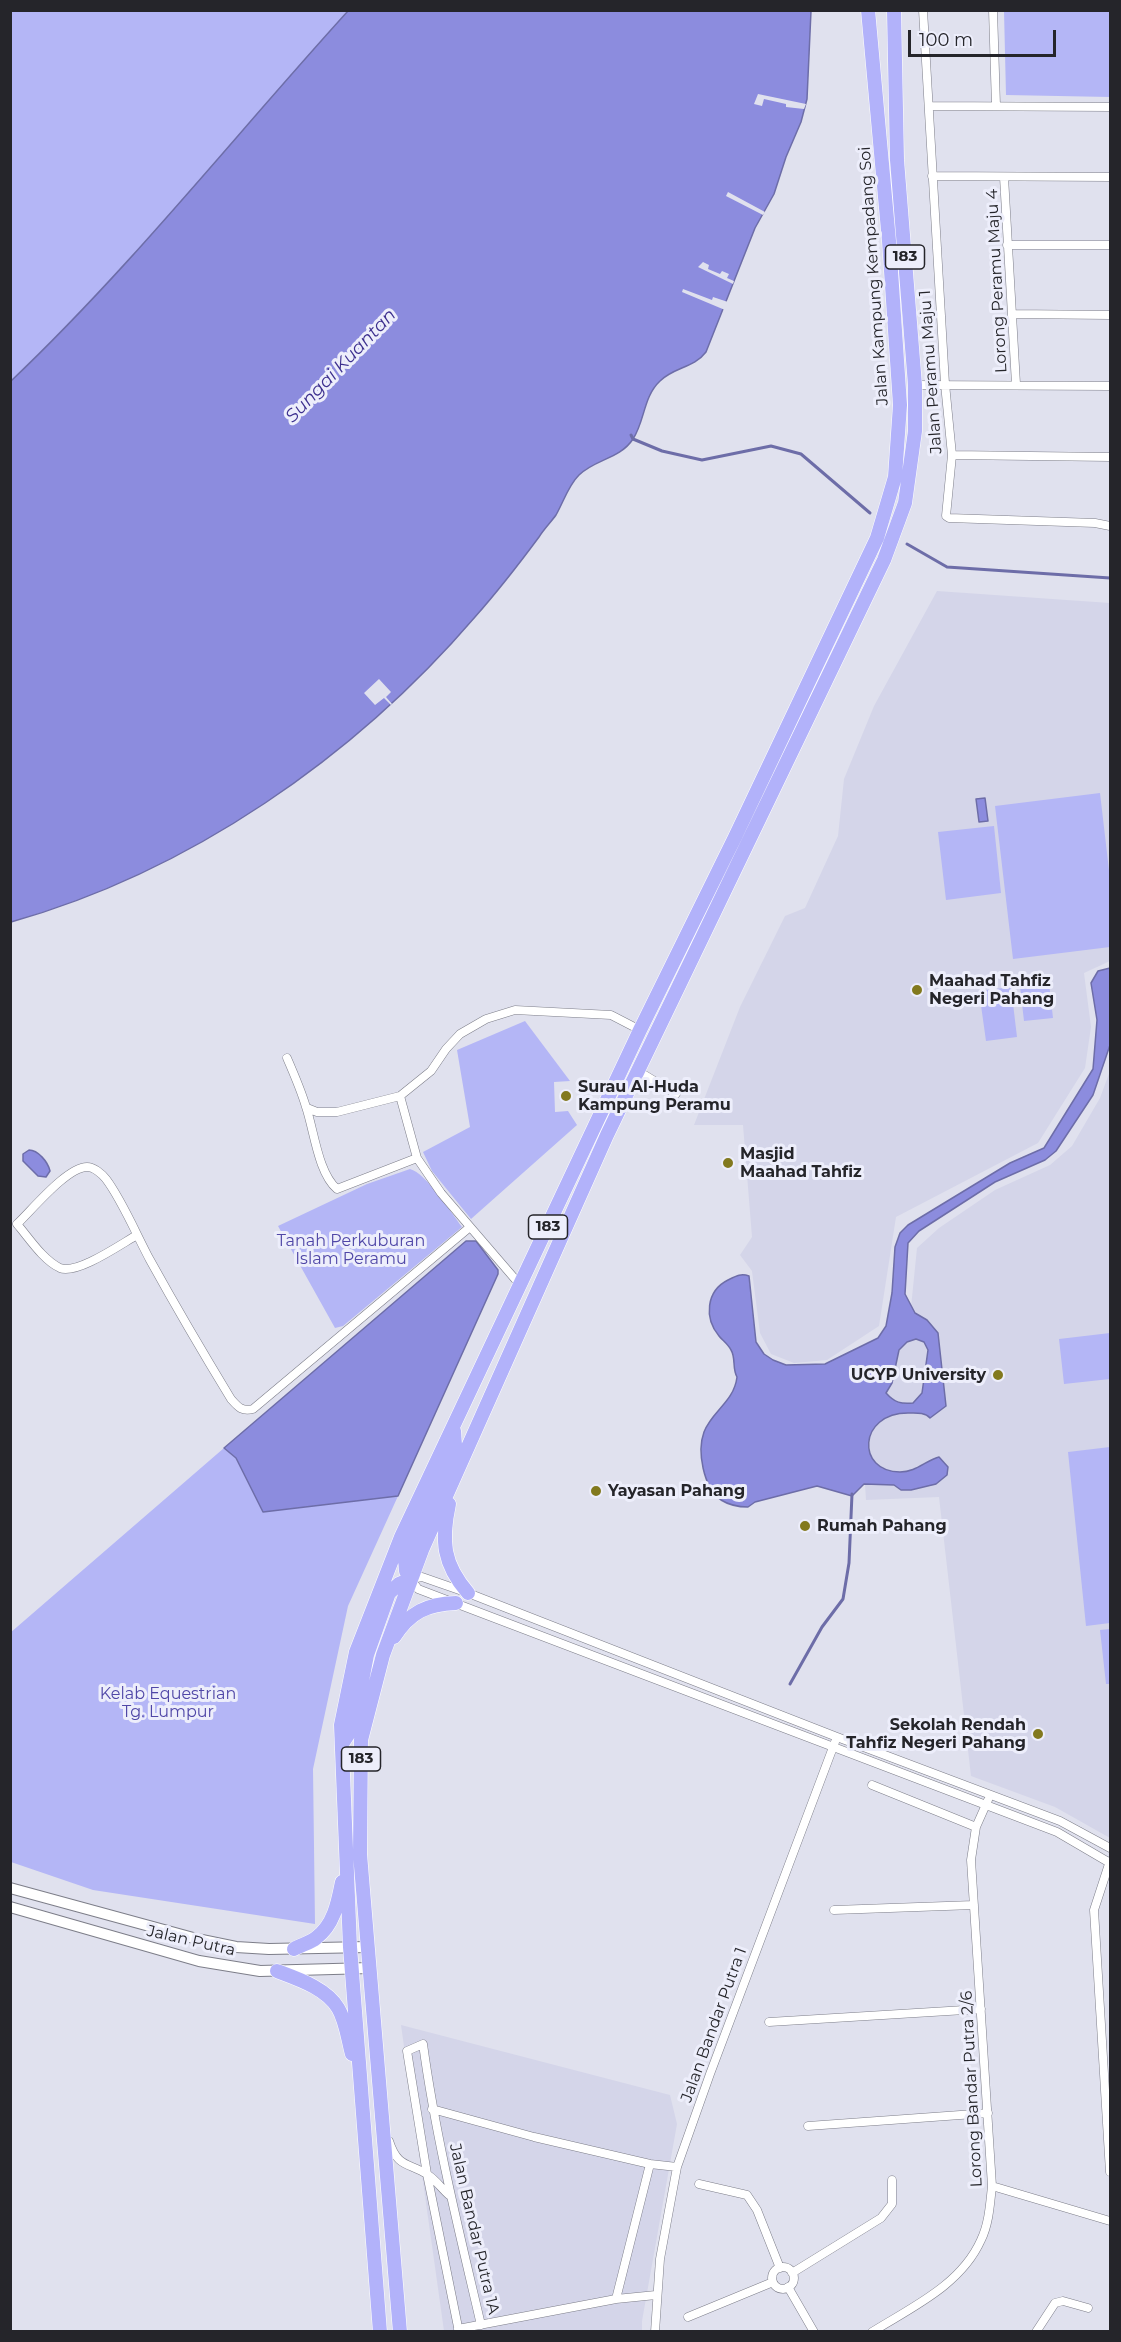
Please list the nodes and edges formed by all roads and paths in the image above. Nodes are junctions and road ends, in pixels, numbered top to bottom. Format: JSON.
{"nodes":[{"id":1,"x":869,"y":10,"type":"edge"},
{"id":2,"x":893,"y":10,"type":"edge"},
{"id":3,"x":922,"y":10,"type":"edge"},
{"id":4,"x":993,"y":10,"type":"edge"},
{"id":5,"x":929,"y":106,"type":"junction"},
{"id":6,"x":996,"y":106,"type":"junction"},
{"id":7,"x":1110,"y":107,"type":"edge"},
{"id":8,"x":932,"y":176,"type":"junction"},
{"id":9,"x":1004,"y":177,"type":"junction"},
{"id":10,"x":1110,"y":177,"type":"edge"},
{"id":11,"x":1110,"y":245,"type":"edge"},
{"id":12,"x":1008,"y":246,"type":"junction"},
{"id":13,"x":1012,"y":314,"type":"junction"},
{"id":14,"x":1110,"y":315,"type":"edge"},
{"id":15,"x":945,"y":384,"type":"junction"},
{"id":16,"x":1016,"y":384,"type":"junction"},
{"id":17,"x":915,"y":385,"type":"junction"},
{"id":18,"x":1110,"y":386,"type":"edge"},
{"id":19,"x":952,"y":454,"type":"junction"},
{"id":20,"x":1110,"y":457,"type":"edge"},
{"id":21,"x":1110,"y":526,"type":"edge"},
{"id":22,"x":640,"y":1030,"type":"junction"},
{"id":23,"x":287,"y":1058,"type":"dead end"},
{"id":24,"x":638,"y":1071,"type":"junction"},
{"id":25,"x":676,"y":1094,"type":"dead end"},
{"id":26,"x":400,"y":1096,"type":"junction"},
{"id":27,"x":307,"y":1108,"type":"junction"},
{"id":28,"x":417,"y":1158,"type":"junction"},
{"id":29,"x":470,"y":1227,"type":"junction"},
{"id":30,"x":137,"y":1235,"type":"junction"},
{"id":31,"x":521,"y":1286,"type":"junction"},
{"id":32,"x":453,"y":1426,"type":"junction"},
{"id":33,"x":456,"y":1476,"type":"junction"},
{"id":34,"x":411,"y":1579,"type":"junction"},
{"id":35,"x":468,"y":1593,"type":"junction"},
{"id":36,"x":456,"y":1603,"type":"junction"},
{"id":37,"x":383,"y":1655,"type":"junction"},
{"id":38,"x":837,"y":1737,"type":"junction"},
{"id":39,"x":342,"y":1744,"type":"junction"},
{"id":40,"x":833,"y":1746,"type":"junction"},
{"id":41,"x":872,"y":1785,"type":"dead end"},
{"id":42,"x":990,"y":1794,"type":"junction"},
{"id":43,"x":987,"y":1804,"type":"junction"},
{"id":44,"x":976,"y":1827,"type":"junction"},
{"id":45,"x":1110,"y":1848,"type":"edge"},
{"id":46,"x":346,"y":1861,"type":"junction"},
{"id":47,"x":1110,"y":1862,"type":"edge"},
{"id":48,"x":10,"y":1888,"type":"edge"},
{"id":49,"x":974,"y":1905,"type":"junction"},
{"id":50,"x":10,"y":1907,"type":"edge"},
{"id":51,"x":834,"y":1910,"type":"dead end"},
{"id":52,"x":350,"y":1947,"type":"junction"},
{"id":53,"x":368,"y":1947,"type":"junction"},
{"id":54,"x":294,"y":1949,"type":"junction"},
{"id":55,"x":369,"y":1968,"type":"junction"},
{"id":56,"x":352,"y":1969,"type":"junction"},
{"id":57,"x":278,"y":1971,"type":"junction"},
{"id":58,"x":981,"y":2009,"type":"junction"},
{"id":59,"x":769,"y":2022,"type":"dead end"},
{"id":60,"x":361,"y":2091,"type":"junction"},
{"id":61,"x":432,"y":2109,"type":"junction"},
{"id":62,"x":1108,"y":2109,"type":"edge"},
{"id":63,"x":988,"y":2113,"type":"junction"},
{"id":64,"x":382,"y":2122,"type":"junction"},
{"id":65,"x":808,"y":2126,"type":"dead end"},
{"id":66,"x":650,"y":2164,"type":"junction"},
{"id":67,"x":677,"y":2167,"type":"junction"},
{"id":68,"x":1110,"y":2172,"type":"edge"},
{"id":69,"x":427,"y":2174,"type":"junction"},
{"id":70,"x":892,"y":2180,"type":"dead end"},
{"id":71,"x":699,"y":2184,"type":"dead end"},
{"id":72,"x":992,"y":2186,"type":"junction"},
{"id":73,"x":450,"y":2196,"type":"junction"},
{"id":74,"x":1110,"y":2221,"type":"edge"},
{"id":75,"x":780,"y":2268,"type":"junction"},
{"id":76,"x":792,"y":2273,"type":"junction"},
{"id":77,"x":773,"y":2282,"type":"junction"},
{"id":78,"x":788,"y":2287,"type":"junction"},
{"id":79,"x":656,"y":2295,"type":"junction"},
{"id":80,"x":616,"y":2299,"type":"junction"},
{"id":81,"x":1088,"y":2308,"type":"dead end"},
{"id":82,"x":688,"y":2317,"type":"dead end"},
{"id":83,"x":482,"y":2325,"type":"junction"},
{"id":84,"x":459,"y":2330,"type":"edge"},
{"id":85,"x":380,"y":2331,"type":"edge"},
{"id":86,"x":399,"y":2331,"type":"edge"},
{"id":87,"x":655,"y":2331,"type":"edge"},
{"id":88,"x":814,"y":2331,"type":"edge"},
{"id":89,"x":872,"y":2331,"type":"edge"},
{"id":90,"x":1036,"y":2331,"type":"edge"}],
"edges":[{"from":1,"to":2,"type":"highway"},
{"from":1,"to":22,"type":"highway","name":"Jalan Kampung Kempadang Soi","number":"183"},
{"from":2,"to":17,"type":"highway","name":"Jalan Kampung Kempadang Soi","number":"183"},
{"from":3,"to":5,"type":"street","name":"Jalan Peramu Maju 1"},
{"from":4,"to":6,"type":"street"},
{"from":5,"to":6,"type":"street"},
{"from":5,"to":8,"type":"street","name":"Jalan Peramu Maju 1"},
{"from":6,"to":7,"type":"street"},
{"from":8,"to":9,"type":"street"},
{"from":8,"to":15,"type":"street","name":"Jalan Peramu Maju 1"},
{"from":9,"to":10,"type":"street"},
{"from":9,"to":12,"type":"street","name":"Lorong Peramu Maju 4"},
{"from":11,"to":12,"type":"street"},
{"from":12,"to":13,"type":"street","name":"Lorong Peramu Maju 4"},
{"from":13,"to":14,"type":"street"},
{"from":13,"to":16,"type":"street","name":"Lorong Peramu Maju 4"},
{"from":15,"to":16,"type":"street"},
{"from":15,"to":17,"type":"street"},
{"from":15,"to":19,"type":"street","name":"Jalan Peramu Maju 1"},
{"from":16,"to":18,"type":"street"},
{"from":17,"to":24,"type":"highway","name":"Jalan Kampung Kempadang Soi","number":"183"},
{"from":19,"to":20,"type":"street"},
{"from":19,"to":21,"type":"street","name":"Jalan Peramu Maju 1"},
{"from":22,"to":26,"type":"street"},
{"from":22,"to":31,"type":"highway","number":"183"},
{"from":23,"to":27,"type":"street"},
{"from":24,"to":25,"type":"street"},
{"from":24,"to":33,"type":"highway","number":"183"},
{"from":26,"to":27,"type":"street"},
{"from":26,"to":28,"type":"street"},
{"from":27,"to":28,"type":"street"},
{"from":28,"to":29,"type":"street"},
{"from":29,"to":30,"type":"street"},
{"from":29,"to":31,"type":"street"},
{"from":30,"to":30,"type":"street"},
{"from":31,"to":32,"type":"highway","number":"183"},
{"from":32,"to":34,"type":"highway"},
{"from":32,"to":39,"type":"highway","number":"183"},
{"from":33,"to":34,"type":"highway","number":"183"},
{"from":33,"to":35,"type":"highway"},
{"from":34,"to":35,"type":"street"},
{"from":34,"to":36,"type":"street"},
{"from":34,"to":37,"type":"highway","number":"183"},
{"from":34,"to":39,"type":"highway"},
{"from":35,"to":38,"type":"street"},
{"from":36,"to":37,"type":"highway"},
{"from":36,"to":40,"type":"street"},
{"from":37,"to":53,"type":"highway","number":"183"},
{"from":38,"to":40,"type":"street","name":"Jalan Bandar Putra 1"},
{"from":38,"to":42,"type":"street"},
{"from":39,"to":46,"type":"highway","number":"183"},
{"from":40,"to":43,"type":"street"},
{"from":40,"to":67,"type":"street","name":"Jalan Bandar Putra 1"},
{"from":41,"to":44,"type":"street"},
{"from":42,"to":43,"type":"street","name":"Lorong Bandar Putra 2/6"},
{"from":42,"to":45,"type":"street"},
{"from":43,"to":44,"type":"street","name":"Lorong Bandar Putra 2/6"},
{"from":43,"to":47,"type":"street"},
{"from":44,"to":49,"type":"street","name":"Lorong Bandar Putra 2/6"},
{"from":46,"to":52,"type":"highway","number":"183"},
{"from":46,"to":54,"type":"highway"},
{"from":47,"to":62,"type":"street"},
{"from":48,"to":54,"type":"main road","name":"Jalan Putra"},
{"from":49,"to":51,"type":"street"},
{"from":49,"to":58,"type":"street","name":"Lorong Bandar Putra 2/6"},
{"from":50,"to":57,"type":"main road","name":"Jalan Putra"},
{"from":52,"to":53,"type":"main road","name":"Jalan Putra"},
{"from":52,"to":54,"type":"main road","name":"Jalan Putra"},
{"from":52,"to":56,"type":"highway","number":"183"},
{"from":53,"to":55,"type":"highway","number":"183"},
{"from":55,"to":56,"type":"main road","name":"Jalan Putra"},
{"from":55,"to":64,"type":"highway","number":"183"},
{"from":56,"to":57,"type":"main road","name":"Jalan Putra"},
{"from":56,"to":60,"type":"highway","number":"183"},
{"from":57,"to":60,"type":"highway"},
{"from":58,"to":59,"type":"street"},
{"from":58,"to":63,"type":"street","name":"Lorong Bandar Putra 2/6"},
{"from":60,"to":85,"type":"highway","number":"183"},
{"from":61,"to":66,"type":"street","name":"Jalan Bandar Putra 1A"},
{"from":61,"to":69,"type":"street","name":"Jalan Bandar Putra 1A"},
{"from":61,"to":73,"type":"street","name":"Jalan Bandar Putra 1A"},
{"from":62,"to":68,"type":"street"},
{"from":63,"to":65,"type":"street"},
{"from":63,"to":72,"type":"street","name":"Lorong Bandar Putra 2/6"},
{"from":64,"to":69,"type":"street"},
{"from":64,"to":86,"type":"highway","number":"183"},
{"from":66,"to":67,"type":"street","name":"Jalan Bandar Putra 1A"},
{"from":66,"to":80,"type":"street"},
{"from":67,"to":79,"type":"street","name":"Jalan Bandar Putra 1"},
{"from":69,"to":73,"type":"street"},
{"from":69,"to":84,"type":"street"},
{"from":70,"to":76,"type":"street"},
{"from":71,"to":75,"type":"street"},
{"from":72,"to":74,"type":"street"},
{"from":72,"to":89,"type":"street","name":"Lorong Bandar Putra 2/6"},
{"from":73,"to":83,"type":"street","name":"Jalan Bandar Putra 1A"},
{"from":75,"to":76,"type":"street"},
{"from":75,"to":77,"type":"street"},
{"from":76,"to":78,"type":"street"},
{"from":77,"to":78,"type":"street"},
{"from":77,"to":82,"type":"street"},
{"from":78,"to":88,"type":"street"},
{"from":79,"to":80,"type":"street","name":"Jalan Bandar Putra 1A"},
{"from":79,"to":87,"type":"street","name":"Jalan Bandar Putra 1"},
{"from":80,"to":83,"type":"street","name":"Jalan Bandar Putra 1A"},
{"from":81,"to":90,"type":"street"},
{"from":83,"to":84,"type":"street"}]}
